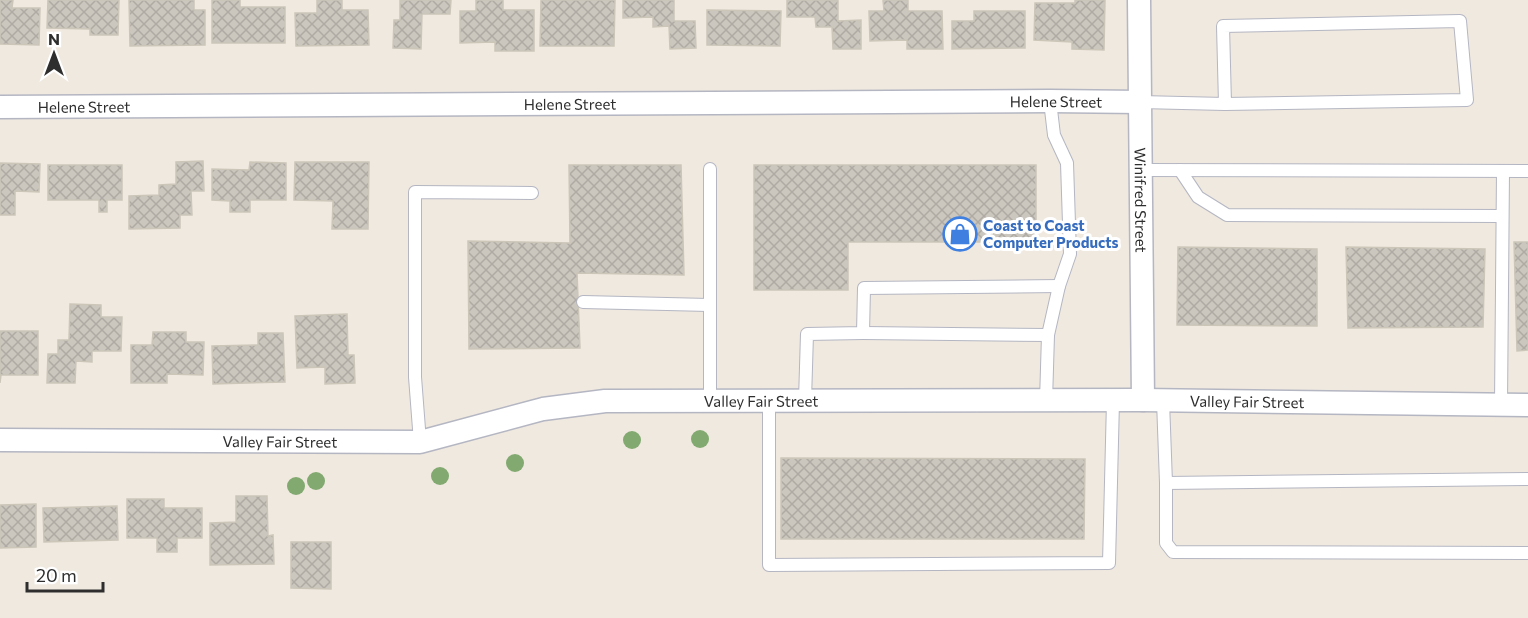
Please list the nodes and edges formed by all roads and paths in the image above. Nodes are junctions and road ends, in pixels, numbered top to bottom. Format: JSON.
{"nodes":[{"id":1,"x":1139,"y":0,"type":"edge"},
{"id":2,"x":1050,"y":101,"type":"junction"},
{"id":3,"x":1140,"y":102,"type":"junction"},
{"id":4,"x":1225,"y":104,"type":"junction"},
{"id":5,"x":0,"y":107,"type":"edge"},
{"id":6,"x":710,"y":169,"type":"dead end"},
{"id":7,"x":1142,"y":170,"type":"junction"},
{"id":8,"x":1180,"y":170,"type":"junction"},
{"id":9,"x":1503,"y":171,"type":"junction"},
{"id":10,"x":1528,"y":171,"type":"edge"},
{"id":11,"x":532,"y":193,"type":"dead end"},
{"id":12,"x":1502,"y":216,"type":"junction"},
{"id":13,"x":1059,"y":286,"type":"junction"},
{"id":14,"x":583,"y":302,"type":"dead end"},
{"id":15,"x":709,"y":305,"type":"junction"},
{"id":16,"x":863,"y":333,"type":"junction"},
{"id":17,"x":1048,"y":335,"type":"junction"},
{"id":18,"x":710,"y":400,"type":"junction"},
{"id":19,"x":805,"y":400,"type":"junction"},
{"id":20,"x":769,"y":401,"type":"junction"},
{"id":21,"x":1046,"y":401,"type":"junction"},
{"id":22,"x":1113,"y":401,"type":"junction"},
{"id":23,"x":1153,"y":401,"type":"junction"},
{"id":24,"x":1501,"y":405,"type":"junction"},
{"id":25,"x":1528,"y":405,"type":"edge"},
{"id":26,"x":0,"y":440,"type":"edge"},
{"id":27,"x":420,"y":442,"type":"junction"},
{"id":28,"x":1528,"y":479,"type":"edge"},
{"id":29,"x":1166,"y":483,"type":"junction"},
{"id":30,"x":1528,"y":553,"type":"edge"}],
"edges":[{"from":1,"to":3,"type":"street","name":"Winifred Street"},
{"from":2,"to":3,"type":"street","name":"Helene Street"},
{"from":2,"to":5,"type":"street","name":"Helene Street"},
{"from":2,"to":13,"type":"lane"},
{"from":3,"to":4,"type":"lane"},
{"from":3,"to":7,"type":"street","name":"Winifred Street"},
{"from":4,"to":4,"type":"lane"},
{"from":6,"to":15,"type":"lane"},
{"from":7,"to":8,"type":"lane"},
{"from":7,"to":23,"type":"street","name":"Winifred Street"},
{"from":8,"to":9,"type":"lane"},
{"from":8,"to":12,"type":"lane"},
{"from":9,"to":10,"type":"lane"},
{"from":9,"to":12,"type":"lane"},
{"from":11,"to":27,"type":"lane"},
{"from":12,"to":24,"type":"lane"},
{"from":13,"to":16,"type":"lane"},
{"from":13,"to":17,"type":"lane"},
{"from":14,"to":15,"type":"lane"},
{"from":15,"to":18,"type":"lane"},
{"from":16,"to":17,"type":"lane"},
{"from":16,"to":19,"type":"lane"},
{"from":17,"to":21,"type":"lane"},
{"from":18,"to":20,"type":"street","name":"Valley Fair Street"},
{"from":18,"to":27,"type":"street","name":"Valley Fair Street"},
{"from":19,"to":20,"type":"street","name":"Valley Fair Street"},
{"from":19,"to":21,"type":"street","name":"Valley Fair Street"},
{"from":20,"to":22,"type":"lane"},
{"from":21,"to":22,"type":"street","name":"Valley Fair Street"},
{"from":22,"to":23,"type":"street","name":"Valley Fair Street"},
{"from":23,"to":24,"type":"street","name":"Valley Fair Street"},
{"from":23,"to":29,"type":"lane"},
{"from":24,"to":25,"type":"street","name":"Valley Fair Street"},
{"from":26,"to":27,"type":"street","name":"Valley Fair Street"},
{"from":28,"to":29,"type":"lane"},
{"from":29,"to":30,"type":"lane"}]}
